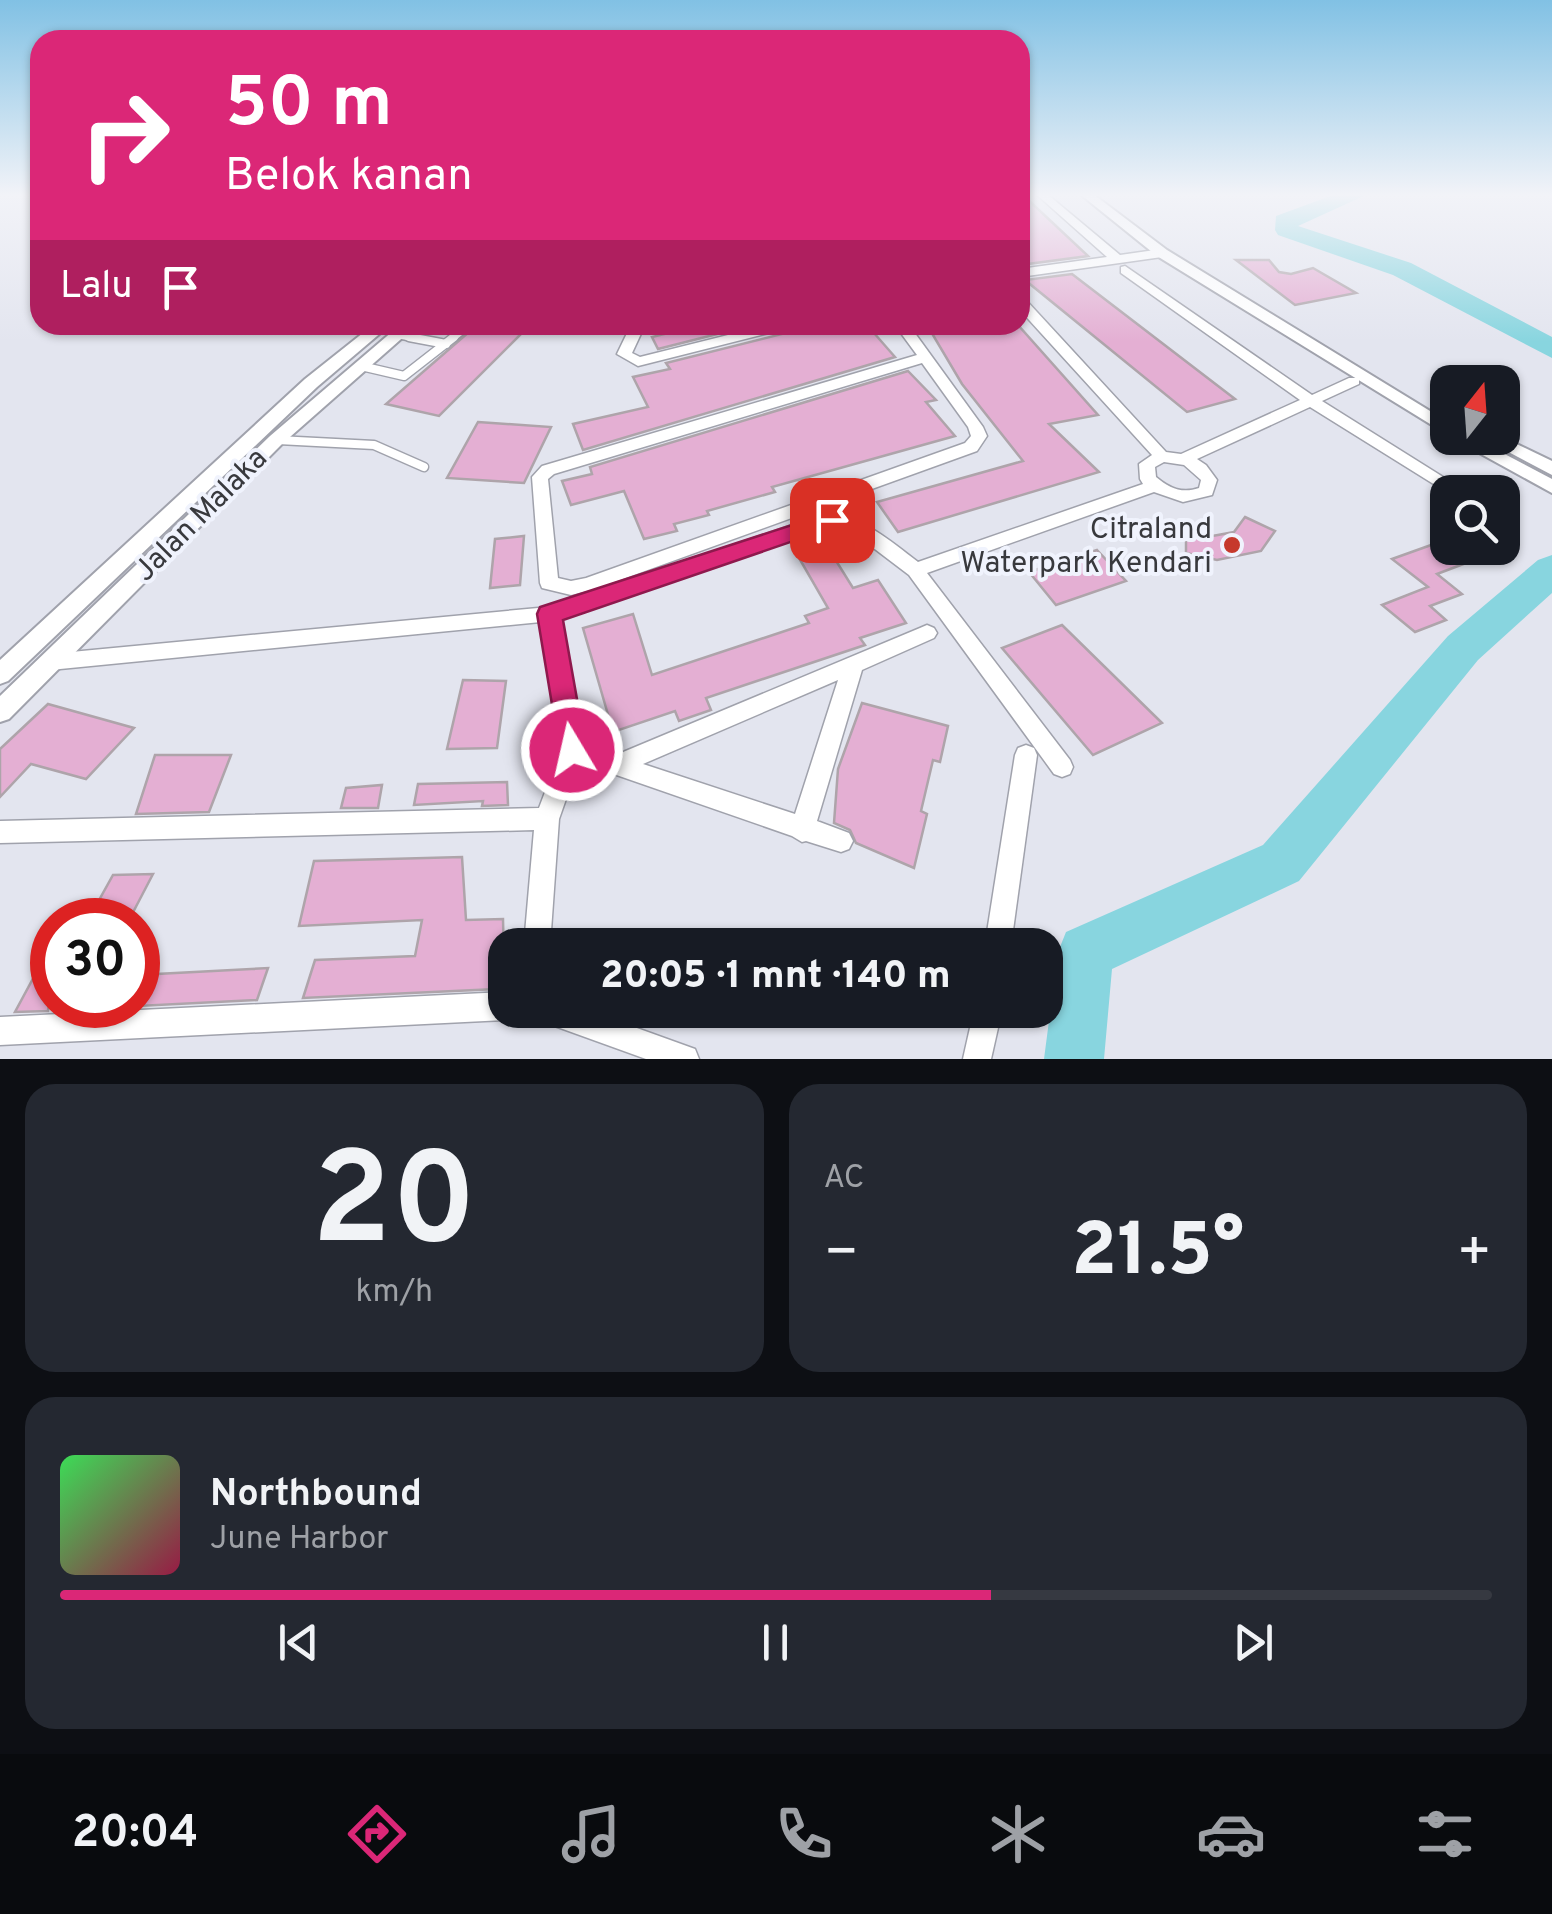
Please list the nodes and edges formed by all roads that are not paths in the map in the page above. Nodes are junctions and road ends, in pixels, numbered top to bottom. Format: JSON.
{"nodes":[{"id":1,"x":1105,"y":243,"type":"edge"},
{"id":2,"x":1150,"y":243,"type":"edge"},
{"id":3,"x":1167,"y":243,"type":"edge"},
{"id":4,"x":1162,"y":253,"type":"junction"},
{"id":5,"x":1129,"y":262,"type":"junction"},
{"id":6,"x":1030,"y":272,"type":"edge"},
{"id":7,"x":1030,"y":313,"type":"edge"},
{"id":8,"x":393,"y":335,"type":"edge"},
{"id":9,"x":396,"y":335,"type":"edge"},
{"id":10,"x":412,"y":335,"type":"edge"},
{"id":11,"x":457,"y":335,"type":"edge"},
{"id":12,"x":633,"y":335,"type":"edge"},
{"id":13,"x":745,"y":335,"type":"edge"},
{"id":14,"x":910,"y":335,"type":"edge"},
{"id":15,"x":446,"y":344,"type":"junction"},
{"id":16,"x":926,"y":357,"type":"junction"},
{"id":17,"x":367,"y":368,"type":"junction"},
{"id":18,"x":394,"y":374,"type":"joint"},
{"id":19,"x":1345,"y":385,"type":"dead end"},
{"id":20,"x":1311,"y":401,"type":"junction"},
{"id":21,"x":1430,"y":403,"type":"edge"},
{"id":22,"x":1430,"y":419,"type":"edge"},
{"id":23,"x":276,"y":440,"type":"junction"},
{"id":24,"x":1520,"y":453,"type":"edge"},
{"id":25,"x":1493,"y":455,"type":"edge"},
{"id":26,"x":1162,"y":457,"type":"junction"},
{"id":27,"x":1184,"y":459,"type":"junction"},
{"id":28,"x":424,"y":466,"type":"dead end"},
{"id":29,"x":1552,"y":469,"type":"edge"},
{"id":30,"x":1432,"y":475,"type":"edge"},
{"id":31,"x":1155,"y":486,"type":"junction"},
{"id":32,"x":1552,"y":487,"type":"edge"},
{"id":33,"x":915,"y":570,"type":"junction"},
{"id":34,"x":549,"y":614,"type":"junction"},
{"id":35,"x":927,"y":633,"type":"dead end"},
{"id":36,"x":59,"y":661,"type":"junction"},
{"id":37,"x":852,"y":665,"type":"junction"},
{"id":38,"x":0,"y":674,"type":"edge"},
{"id":39,"x":0,"y":712,"type":"edge"},
{"id":40,"x":572,"y":750,"type":"junction"},
{"id":41,"x":1026,"y":755,"type":"dead end"},
{"id":42,"x":614,"y":766,"type":"junction"},
{"id":43,"x":1062,"y":768,"type":"dead end"},
{"id":44,"x":548,"y":819,"type":"junction"},
{"id":45,"x":802,"y":831,"type":"junction"},
{"id":46,"x":0,"y":832,"type":"edge"},
{"id":47,"x":841,"y":842,"type":"dead end"},
{"id":48,"x":538,"y":928,"type":"edge"},
{"id":49,"x":1001,"y":928,"type":"edge"},
{"id":50,"x":488,"y":1007,"type":"edge"},
{"id":51,"x":598,"y":1028,"type":"edge"},
{"id":52,"x":984,"y":1028,"type":"edge"},
{"id":53,"x":0,"y":1031,"type":"edge"},
{"id":54,"x":685,"y":1059,"type":"edge"},
{"id":55,"x":977,"y":1059,"type":"edge"}],
"edges":[{"from":1,"to":5,"type":"street"},
{"from":2,"to":4,"type":"street"},
{"from":3,"to":21,"type":"street"},
{"from":4,"to":5,"type":"street"},
{"from":4,"to":22,"type":"street"},
{"from":5,"to":6,"type":"street"},
{"from":5,"to":20,"type":"street"},
{"from":7,"to":26,"type":"street"},
{"from":8,"to":38,"type":"street","name":"Jalan Malaka"},
{"from":9,"to":17,"type":"street","name":"Jalan Malaka"},
{"from":10,"to":15,"type":"lane"},
{"from":11,"to":15,"type":"lane"},
{"from":12,"to":13,"type":"street"},
{"from":14,"to":16,"type":"street"},
{"from":15,"to":18,"type":"lane"},
{"from":16,"to":16,"type":"street"},
{"from":17,"to":18,"type":"lane"},
{"from":17,"to":23,"type":"street","name":"Jalan Malaka"},
{"from":19,"to":20,"type":"street"},
{"from":20,"to":27,"type":"street"},
{"from":20,"to":30,"type":"street"},
{"from":23,"to":28,"type":"lane"},
{"from":23,"to":36,"type":"street","name":"Jalan Malaka"},
{"from":24,"to":29,"type":"street"},
{"from":25,"to":32,"type":"street"},
{"from":26,"to":27,"type":"street"},
{"from":26,"to":31,"type":"street"},
{"from":27,"to":31,"type":"street"},
{"from":31,"to":33,"type":"street"},
{"from":33,"to":34,"type":"street"},
{"from":33,"to":43,"type":"street"},
{"from":34,"to":36,"type":"street"},
{"from":34,"to":40,"type":"street"},
{"from":35,"to":37,"type":"street"},
{"from":36,"to":39,"type":"street","name":"Jalan Malaka"},
{"from":37,"to":42,"type":"street"},
{"from":37,"to":45,"type":"street"},
{"from":40,"to":42,"type":"street"},
{"from":40,"to":44,"type":"street"},
{"from":41,"to":49,"type":"street"},
{"from":42,"to":45,"type":"street"},
{"from":44,"to":46,"type":"street"},
{"from":44,"to":48,"type":"street"},
{"from":45,"to":47,"type":"street"},
{"from":50,"to":53,"type":"street"},
{"from":51,"to":54,"type":"street"},
{"from":52,"to":55,"type":"street"}]}
